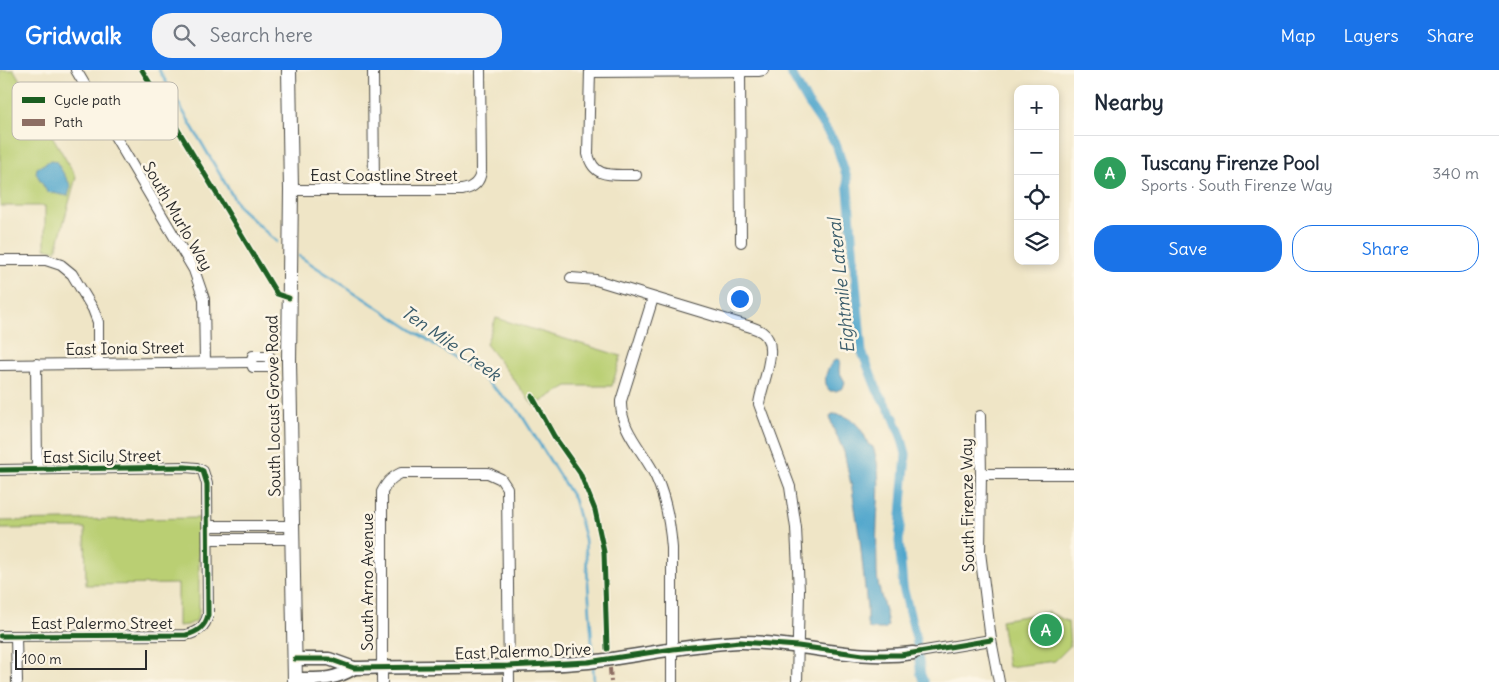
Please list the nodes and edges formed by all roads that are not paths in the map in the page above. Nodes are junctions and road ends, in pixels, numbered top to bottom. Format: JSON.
{"nodes":[{"id":1,"x":76,"y":70,"type":"edge"},
{"id":2,"x":290,"y":70,"type":"edge"},
{"id":3,"x":374,"y":70,"type":"edge"},
{"id":4,"x":480,"y":70,"type":"edge"},
{"id":5,"x":763,"y":70,"type":"edge"},
{"id":6,"x":590,"y":71,"type":"edge"},
{"id":7,"x":740,"y":71,"type":"edge"},
{"id":8,"x":83,"y":82,"type":"edge"},
{"id":9,"x":117,"y":140,"type":"edge"},
{"id":10,"x":636,"y":175,"type":"dead end"},
{"id":11,"x":291,"y":190,"type":"junction"},
{"id":12,"x":374,"y":190,"type":"junction"},
{"id":13,"x":741,"y":242,"type":"dead end"},
{"id":14,"x":0,"y":260,"type":"edge"},
{"id":15,"x":571,"y":278,"type":"dead end"},
{"id":16,"x":653,"y":298,"type":"junction"},
{"id":17,"x":205,"y":362,"type":"junction"},
{"id":18,"x":288,"y":362,"type":"junction"},
{"id":19,"x":98,"y":363,"type":"junction"},
{"id":20,"x":36,"y":364,"type":"junction"},
{"id":21,"x":0,"y":365,"type":"edge"},
{"id":22,"x":980,"y":416,"type":"dead end"},
{"id":23,"x":0,"y":470,"type":"edge"},
{"id":24,"x":36,"y":470,"type":"junction"},
{"id":25,"x":982,"y":474,"type":"junction"},
{"id":26,"x":1074,"y":474,"type":"edge"},
{"id":27,"x":208,"y":526,"type":"junction"},
{"id":28,"x":292,"y":533,"type":"junction"},
{"id":29,"x":208,"y":539,"type":"junction"},
{"id":30,"x":0,"y":636,"type":"edge"},
{"id":31,"x":16,"y":636,"type":"junction"},
{"id":32,"x":991,"y":640,"type":"junction"},
{"id":33,"x":798,"y":646,"type":"junction"},
{"id":34,"x":673,"y":648,"type":"junction"},
{"id":35,"x":918,"y":652,"type":"joint"},
{"id":36,"x":295,"y":660,"type":"junction"},
{"id":37,"x":508,"y":666,"type":"junction"},
{"id":38,"x":382,"y":667,"type":"junction"},
{"id":39,"x":354,"y":668,"type":"junction"},
{"id":40,"x":295,"y":680,"type":"edge"},
{"id":41,"x":17,"y":682,"type":"edge"},
{"id":42,"x":382,"y":682,"type":"edge"},
{"id":43,"x":508,"y":682,"type":"edge"},
{"id":44,"x":672,"y":682,"type":"edge"},
{"id":45,"x":797,"y":682,"type":"edge"},
{"id":46,"x":999,"y":682,"type":"edge"}],
"edges":[{"from":1,"to":8,"type":"street","name":"South Murlo Way"},
{"from":2,"to":11,"type":"main road","name":"South Locust Grove Road"},
{"from":3,"to":12,"type":"street"},
{"from":4,"to":12,"type":"street","name":"East Coastline Street"},
{"from":5,"to":7,"type":"street"},
{"from":6,"to":7,"type":"street"},
{"from":6,"to":10,"type":"street"},
{"from":7,"to":13,"type":"street"},
{"from":9,"to":17,"type":"street","name":"South Murlo Way"},
{"from":11,"to":12,"type":"street","name":"East Coastline Street"},
{"from":11,"to":18,"type":"main road","name":"South Locust Grove Road"},
{"from":14,"to":19,"type":"street"},
{"from":15,"to":16,"type":"street"},
{"from":16,"to":33,"type":"street"},
{"from":16,"to":34,"type":"street"},
{"from":17,"to":18,"type":"street","name":"East Ionia Street"},
{"from":17,"to":19,"type":"street","name":"East Ionia Street"},
{"from":18,"to":28,"type":"main road","name":"South Locust Grove Road"},
{"from":19,"to":20,"type":"street","name":"East Ionia Street"},
{"from":20,"to":21,"type":"street","name":"East Ionia Street"},
{"from":20,"to":24,"type":"street"},
{"from":22,"to":25,"type":"street","name":"South Firenze Way"},
{"from":23,"to":24,"type":"street","name":"East Sicily Street"},
{"from":24,"to":27,"type":"street","name":"East Sicily Street"},
{"from":25,"to":26,"type":"street"},
{"from":25,"to":32,"type":"street","name":"South Firenze Way"},
{"from":27,"to":28,"type":"street"},
{"from":27,"to":29,"type":"street"},
{"from":28,"to":29,"type":"street"},
{"from":28,"to":36,"type":"main road","name":"South Locust Grove Road"},
{"from":29,"to":31,"type":"street","name":"East Palermo Street"},
{"from":30,"to":31,"type":"street","name":"East Palermo Street"},
{"from":31,"to":41,"type":"street"},
{"from":32,"to":35,"type":"street","name":"East Palermo Drive"},
{"from":32,"to":46,"type":"street","name":"South Firenze Way"},
{"from":33,"to":34,"type":"street","name":"East Palermo Drive"},
{"from":33,"to":35,"type":"street","name":"East Palermo Drive"},
{"from":33,"to":45,"type":"street"},
{"from":34,"to":37,"type":"street","name":"East Palermo Drive"},
{"from":34,"to":44,"type":"street"},
{"from":36,"to":39,"type":"street","name":"East Palermo Drive"},
{"from":36,"to":40,"type":"main road","name":"South Locust Grove Road"},
{"from":37,"to":38,"type":"street","name":"East Palermo Drive"},
{"from":37,"to":38,"type":"street","name":"South Arno Avenue"},
{"from":37,"to":43,"type":"street"},
{"from":38,"to":39,"type":"street","name":"East Palermo Drive"},
{"from":38,"to":42,"type":"street","name":"South Arno Avenue"},
{"from":39,"to":40,"type":"street","name":"East Palermo Drive"}]}
